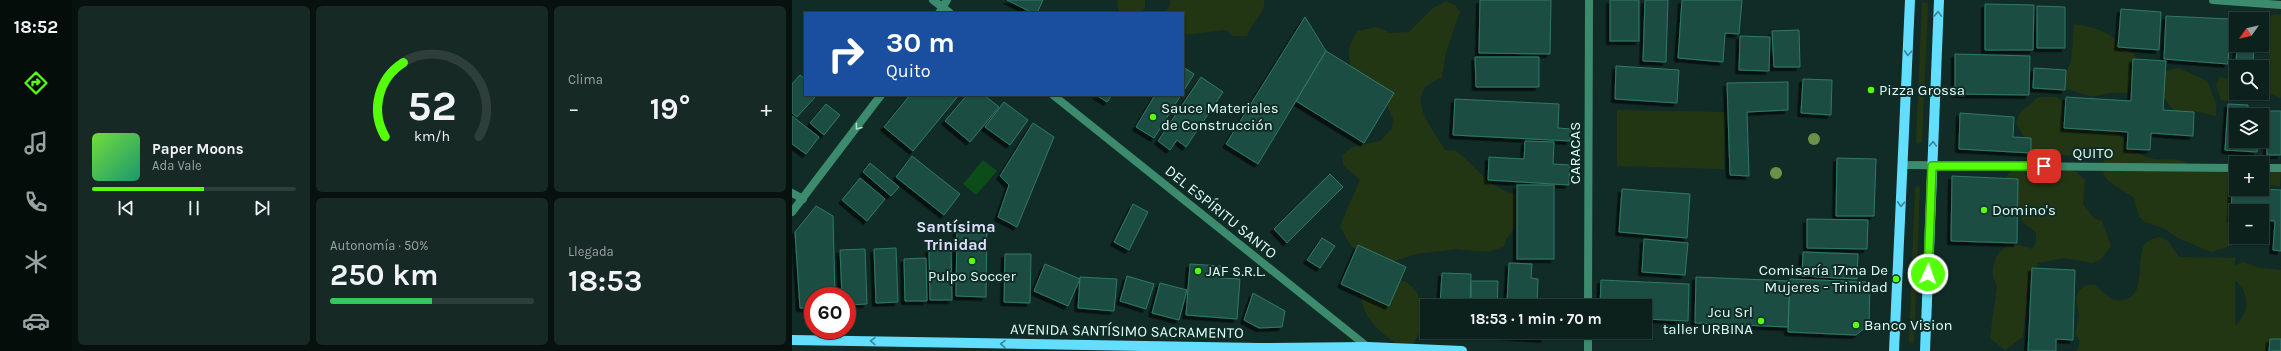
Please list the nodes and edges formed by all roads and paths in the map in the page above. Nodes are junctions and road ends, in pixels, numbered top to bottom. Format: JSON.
{"nodes":[{"id":1,"x":933,"y":0,"type":"edge"},
{"id":2,"x":1589,"y":0,"type":"edge"},
{"id":3,"x":1910,"y":0,"type":"edge"},
{"id":4,"x":1939,"y":0,"type":"edge"},
{"id":5,"x":2213,"y":0,"type":"edge"},
{"id":6,"x":2281,"y":5,"type":"edge"},
{"id":7,"x":943,"y":7,"type":"edge"},
{"id":8,"x":880,"y":96,"type":"edge"},
{"id":9,"x":1053,"y":96,"type":"edge"},
{"id":10,"x":1903,"y":165,"type":"junction"},
{"id":11,"x":1932,"y":166,"type":"junction"},
{"id":12,"x":2229,"y":168,"type":"edge"},
{"id":13,"x":2269,"y":168,"type":"edge"},
{"id":14,"x":2281,"y":168,"type":"edge"},
{"id":15,"x":792,"y":193,"type":"edge"},
{"id":16,"x":803,"y":199,"type":"junction"},
{"id":17,"x":792,"y":212,"type":"edge"},
{"id":18,"x":1588,"y":299,"type":"edge"},
{"id":19,"x":1588,"y":339,"type":"edge"},
{"id":20,"x":792,"y":340,"type":"edge"},
{"id":21,"x":1370,"y":349,"type":"edge"},
{"id":22,"x":1259,"y":350,"type":"edge"},
{"id":23,"x":1462,"y":351,"type":"edge"},
{"id":24,"x":1588,"y":351,"type":"edge"},
{"id":25,"x":1894,"y":351,"type":"edge"},
{"id":26,"x":1925,"y":351,"type":"edge"}],
"edges":[{"from":1,"to":7,"type":"street"},
{"from":2,"to":18,"type":"street","name":"CARACAS"},
{"from":3,"to":10,"type":"main road","one_way":true},
{"from":11,"to":4,"type":"main road","one_way":true},
{"from":5,"to":6,"type":"street"},
{"from":8,"to":16,"type":"street","one_way":true},
{"from":9,"to":21,"type":"street","name":"DEL ESPÍRITU SANTO"},
{"from":10,"to":11,"type":"street","name":"QUITO"},
{"from":10,"to":25,"type":"main road","one_way":true},
{"from":11,"to":12,"type":"street","name":"QUITO"},
{"from":11,"to":26,"type":"main road"},
{"from":13,"to":14,"type":"street"},
{"from":15,"to":16,"type":"street"},
{"from":16,"to":17,"type":"street"},
{"from":19,"to":24,"type":"street"},
{"from":22,"to":20,"type":"main road","name":"AVENIDA SANTÍSIMO SACRAMENTO","one_way":true},
{"from":21,"to":22,"type":"main road","name":"AVENIDA SANTÍSIMO SACRAMENTO"},
{"from":21,"to":23,"type":"main road","name":"AVENIDA SANTÍSIMO SACRAMENTO"}]}
